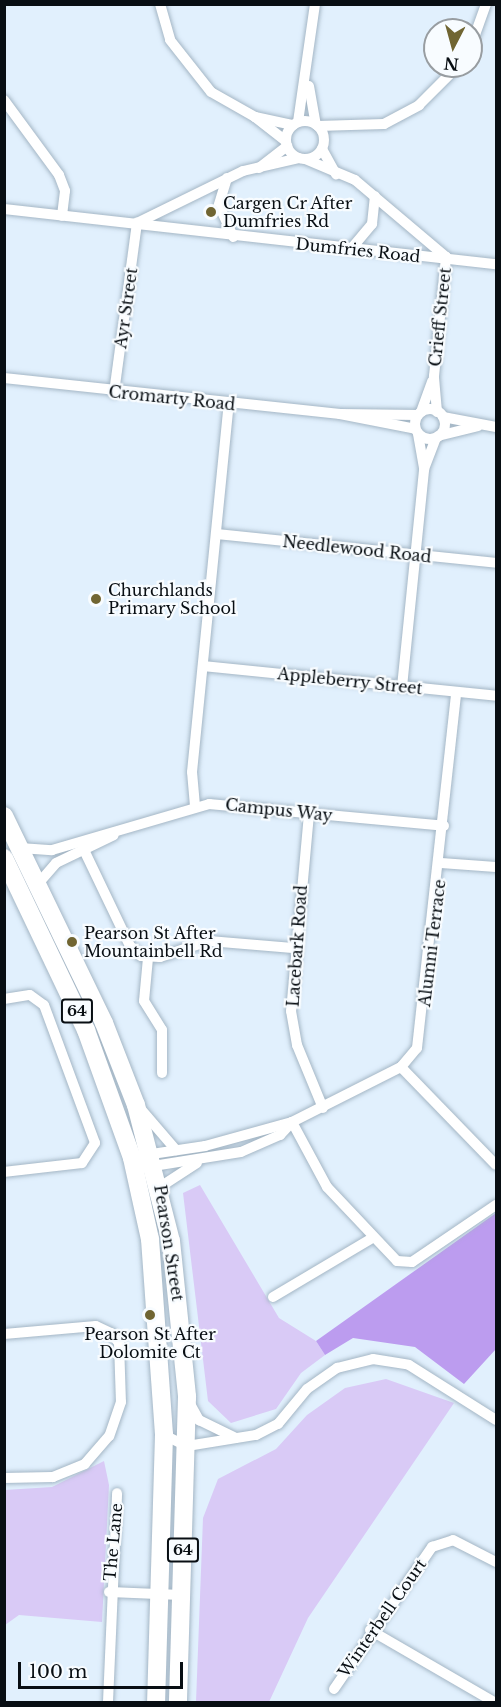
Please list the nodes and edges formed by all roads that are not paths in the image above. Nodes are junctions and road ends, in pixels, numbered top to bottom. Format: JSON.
{"nodes":[{"id":1,"x":160,"y":4,"type":"edge"},
{"id":2,"x":315,"y":4,"type":"edge"},
{"id":3,"x":446,"y":78,"type":"edge"},
{"id":4,"x":308,"y":80,"type":"junction"},
{"id":5,"x":4,"y":100,"type":"edge"},
{"id":6,"x":255,"y":117,"type":"junction"},
{"id":7,"x":296,"y":123,"type":"junction"},
{"id":8,"x":317,"y":125,"type":"junction"},
{"id":9,"x":348,"y":129,"type":"junction"},
{"id":10,"x":286,"y":143,"type":"junction"},
{"id":11,"x":323,"y":145,"type":"junction"},
{"id":12,"x":302,"y":158,"type":"junction"},
{"id":13,"x":259,"y":168,"type":"junction"},
{"id":14,"x":336,"y":174,"type":"junction"},
{"id":15,"x":227,"y":178,"type":"junction"},
{"id":16,"x":375,"y":196,"type":"junction"},
{"id":17,"x":4,"y":209,"type":"edge"},
{"id":18,"x":62,"y":216,"type":"junction"},
{"id":19,"x":137,"y":223,"type":"junction"},
{"id":20,"x":233,"y":237,"type":"junction"},
{"id":21,"x":351,"y":249,"type":"junction"},
{"id":22,"x":446,"y":258,"type":"junction"},
{"id":23,"x":496,"y":264,"type":"edge"},
{"id":24,"x":434,"y":376,"type":"junction"},
{"id":25,"x":4,"y":378,"type":"edge"},
{"id":26,"x":114,"y":393,"type":"junction"},
{"id":27,"x":230,"y":404,"type":"junction"},
{"id":28,"x":420,"y":413,"type":"junction"},
{"id":29,"x":340,"y":414,"type":"junction"},
{"id":30,"x":440,"y":415,"type":"junction"},
{"id":31,"x":481,"y":425,"type":"junction"},
{"id":32,"x":496,"y":427,"type":"edge"},
{"id":33,"x":417,"y":432,"type":"junction"},
{"id":34,"x":437,"y":437,"type":"junction"},
{"id":35,"x":424,"y":469,"type":"junction"},
{"id":36,"x":217,"y":534,"type":"junction"},
{"id":37,"x":415,"y":554,"type":"junction"},
{"id":38,"x":496,"y":563,"type":"edge"},
{"id":39,"x":203,"y":666,"type":"junction"},
{"id":40,"x":402,"y":687,"type":"junction"},
{"id":41,"x":456,"y":692,"type":"junction"},
{"id":42,"x":496,"y":696,"type":"edge"},
{"id":43,"x":195,"y":806,"type":"junction"},
{"id":44,"x":309,"y":814,"type":"junction"},
{"id":45,"x":4,"y":816,"type":"edge"},
{"id":46,"x":444,"y":826,"type":"junction"},
{"id":47,"x":117,"y":833,"type":"junction"},
{"id":48,"x":84,"y":850,"type":"junction"},
{"id":49,"x":12,"y":853,"type":"edge"},
{"id":50,"x":441,"y":863,"type":"junction"},
{"id":51,"x":496,"y":867,"type":"edge"},
{"id":52,"x":37,"y":885,"type":"junction"},
{"id":53,"x":293,"y":948,"type":"junction"},
{"id":54,"x":148,"y":958,"type":"junction"},
{"id":55,"x":4,"y":999,"type":"edge"},
{"id":56,"x":401,"y":1067,"type":"junction"},
{"id":57,"x":162,"y":1073,"type":"dead end"},
{"id":58,"x":136,"y":1105,"type":"junction"},
{"id":59,"x":322,"y":1108,"type":"junction"},
{"id":60,"x":292,"y":1122,"type":"junction"},
{"id":61,"x":176,"y":1150,"type":"junction"},
{"id":62,"x":205,"y":1159,"type":"junction"},
{"id":63,"x":153,"y":1160,"type":"junction"},
{"id":64,"x":133,"y":1164,"type":"junction"},
{"id":65,"x":496,"y":1165,"type":"edge"},
{"id":66,"x":4,"y":1172,"type":"edge"},
{"id":67,"x":160,"y":1187,"type":"junction"},
{"id":68,"x":496,"y":1205,"type":"edge"},
{"id":69,"x":374,"y":1237,"type":"junction"},
{"id":70,"x":273,"y":1298,"type":"dead end"},
{"id":71,"x":4,"y":1334,"type":"edge"},
{"id":72,"x":187,"y":1397,"type":"junction"},
{"id":73,"x":496,"y":1420,"type":"edge"},
{"id":74,"x":164,"y":1435,"type":"junction"},
{"id":75,"x":236,"y":1438,"type":"junction"},
{"id":76,"x":187,"y":1446,"type":"junction"},
{"id":77,"x":4,"y":1478,"type":"edge"},
{"id":78,"x":117,"y":1493,"type":"dead end"},
{"id":79,"x":496,"y":1562,"type":"edge"},
{"id":80,"x":109,"y":1592,"type":"junction"},
{"id":81,"x":159,"y":1594,"type":"junction"},
{"id":82,"x":182,"y":1595,"type":"junction"},
{"id":83,"x":370,"y":1630,"type":"junction"},
{"id":84,"x":334,"y":1689,"type":"dead end"},
{"id":85,"x":108,"y":1702,"type":"edge"},
{"id":86,"x":156,"y":1702,"type":"edge"},
{"id":87,"x":178,"y":1702,"type":"edge"},
{"id":88,"x":494,"y":1702,"type":"edge"}],
"edges":[{"from":1,"to":6,"type":"street"},
{"from":2,"to":4,"type":"street"},
{"from":3,"to":9,"type":"street"},
{"from":4,"to":7,"type":"street"},
{"from":4,"to":8,"type":"street"},
{"from":5,"to":18,"type":"street"},
{"from":6,"to":7,"type":"street"},
{"from":6,"to":10,"type":"street"},
{"from":7,"to":8,"type":"street"},
{"from":7,"to":10,"type":"street"},
{"from":8,"to":9,"type":"street"},
{"from":8,"to":11,"type":"street"},
{"from":9,"to":11,"type":"street"},
{"from":10,"to":12,"type":"street"},
{"from":10,"to":13,"type":"street"},
{"from":11,"to":12,"type":"street"},
{"from":11,"to":14,"type":"street"},
{"from":12,"to":13,"type":"street"},
{"from":12,"to":14,"type":"street"},
{"from":13,"to":15,"type":"street"},
{"from":14,"to":16,"type":"street"},
{"from":15,"to":19,"type":"street"},
{"from":15,"to":20,"type":"street"},
{"from":16,"to":21,"type":"street"},
{"from":16,"to":22,"type":"street"},
{"from":17,"to":18,"type":"street","name":"Dumfries Road"},
{"from":18,"to":19,"type":"street","name":"Dumfries Road"},
{"from":19,"to":20,"type":"street","name":"Dumfries Road"},
{"from":19,"to":26,"type":"street","name":"Ayr Street"},
{"from":20,"to":21,"type":"street","name":"Dumfries Road"},
{"from":21,"to":22,"type":"street","name":"Dumfries Road"},
{"from":22,"to":23,"type":"street","name":"Dumfries Road"},
{"from":22,"to":24,"type":"street","name":"Crieff Street"},
{"from":24,"to":28,"type":"street","name":"Crieff Street"},
{"from":24,"to":30,"type":"street","name":"Crieff Street"},
{"from":25,"to":26,"type":"street","name":"Cromarty Road"},
{"from":26,"to":27,"type":"street","name":"Cromarty Road"},
{"from":27,"to":29,"type":"street","name":"Cromarty Road"},
{"from":27,"to":36,"type":"street"},
{"from":28,"to":29,"type":"street","name":"Cromarty Road"},
{"from":28,"to":30,"type":"street","name":"Cromarty Road"},
{"from":28,"to":33,"type":"street"},
{"from":29,"to":33,"type":"street","name":"Cromarty Road"},
{"from":30,"to":31,"type":"street","name":"Cromarty Road"},
{"from":30,"to":34,"type":"street"},
{"from":31,"to":32,"type":"street","name":"Cromarty Road"},
{"from":31,"to":34,"type":"street","name":"Cromarty Road"},
{"from":33,"to":34,"type":"street","name":"Cromarty Road"},
{"from":33,"to":35,"type":"street"},
{"from":34,"to":35,"type":"street"},
{"from":35,"to":37,"type":"street"},
{"from":36,"to":37,"type":"street","name":"Needlewood Road"},
{"from":36,"to":39,"type":"street"},
{"from":37,"to":38,"type":"street","name":"Needlewood Road"},
{"from":37,"to":40,"type":"street"},
{"from":39,"to":40,"type":"street","name":"Appleberry Street"},
{"from":39,"to":43,"type":"street"},
{"from":40,"to":41,"type":"street","name":"Appleberry Street"},
{"from":41,"to":42,"type":"street","name":"Appleberry Street"},
{"from":41,"to":46,"type":"street","name":"Alumni Terrace"},
{"from":43,"to":44,"type":"street","name":"Campus Way"},
{"from":43,"to":47,"type":"street","name":"Campus Way"},
{"from":44,"to":46,"type":"street","name":"Campus Way"},
{"from":44,"to":53,"type":"street","name":"Lacebark Road"},
{"from":45,"to":49,"type":"main road","name":"Pearson Street","number":"64"},
{"from":46,"to":50,"type":"street","name":"Alumni Terrace"},
{"from":47,"to":48,"type":"street","name":"Campus Way"},
{"from":47,"to":49,"type":"street","name":"Campus Way"},
{"from":48,"to":52,"type":"street","name":"Campus Way"},
{"from":48,"to":54,"type":"street"},
{"from":49,"to":52,"type":"main road","name":"Pearson Street","number":"64"},
{"from":49,"to":64,"type":"main road","name":"Pearson Street","number":"64"},
{"from":50,"to":51,"type":"street"},
{"from":50,"to":56,"type":"street","name":"Alumni Terrace"},
{"from":52,"to":58,"type":"main road","name":"Pearson Street","number":"64"},
{"from":53,"to":54,"type":"street"},
{"from":53,"to":59,"type":"street","name":"Lacebark Road"},
{"from":54,"to":57,"type":"street"},
{"from":55,"to":66,"type":"street"},
{"from":56,"to":59,"type":"street","name":"Alumni Terrace"},
{"from":56,"to":65,"type":"street"},
{"from":58,"to":61,"type":"street"},
{"from":58,"to":63,"type":"main road","name":"Pearson Street","number":"64"},
{"from":59,"to":60,"type":"street","name":"Alumni Terrace"},
{"from":60,"to":61,"type":"street","name":"Alumni Terrace"},
{"from":60,"to":62,"type":"street","name":"Alumni Terrace"},
{"from":60,"to":69,"type":"street"},
{"from":61,"to":63,"type":"street","name":"Alumni Terrace"},
{"from":62,"to":63,"type":"street","name":"Alumni Terrace"},
{"from":62,"to":67,"type":"street"},
{"from":63,"to":64,"type":"street","name":"Alumni Terrace"},
{"from":63,"to":67,"type":"main road","name":"Pearson Street","number":"64"},
{"from":64,"to":74,"type":"main road","name":"Pearson Street","number":"64"},
{"from":67,"to":72,"type":"main road","name":"Pearson Street","number":"64"},
{"from":68,"to":69,"type":"street"},
{"from":69,"to":70,"type":"street"},
{"from":71,"to":77,"type":"street"},
{"from":72,"to":75,"type":"street"},
{"from":72,"to":76,"type":"main road","name":"Pearson Street","number":"64"},
{"from":73,"to":75,"type":"street"},
{"from":74,"to":76,"type":"street"},
{"from":74,"to":81,"type":"main road","name":"Pearson Street","number":"64"},
{"from":75,"to":76,"type":"street"},
{"from":76,"to":82,"type":"main road","name":"Pearson Street","number":"64"},
{"from":78,"to":80,"type":"street","name":"The Lane"},
{"from":79,"to":83,"type":"street","name":"Winterbell Court"},
{"from":80,"to":81,"type":"street","name":"The Lane"},
{"from":80,"to":85,"type":"street","name":"The Lane"},
{"from":81,"to":82,"type":"street","name":"The Lane"},
{"from":81,"to":86,"type":"main road","name":"Pearson Street","number":"64"},
{"from":82,"to":87,"type":"main road","name":"Pearson Street","number":"64"},
{"from":83,"to":84,"type":"street","name":"Winterbell Court"},
{"from":83,"to":88,"type":"street"}]}
